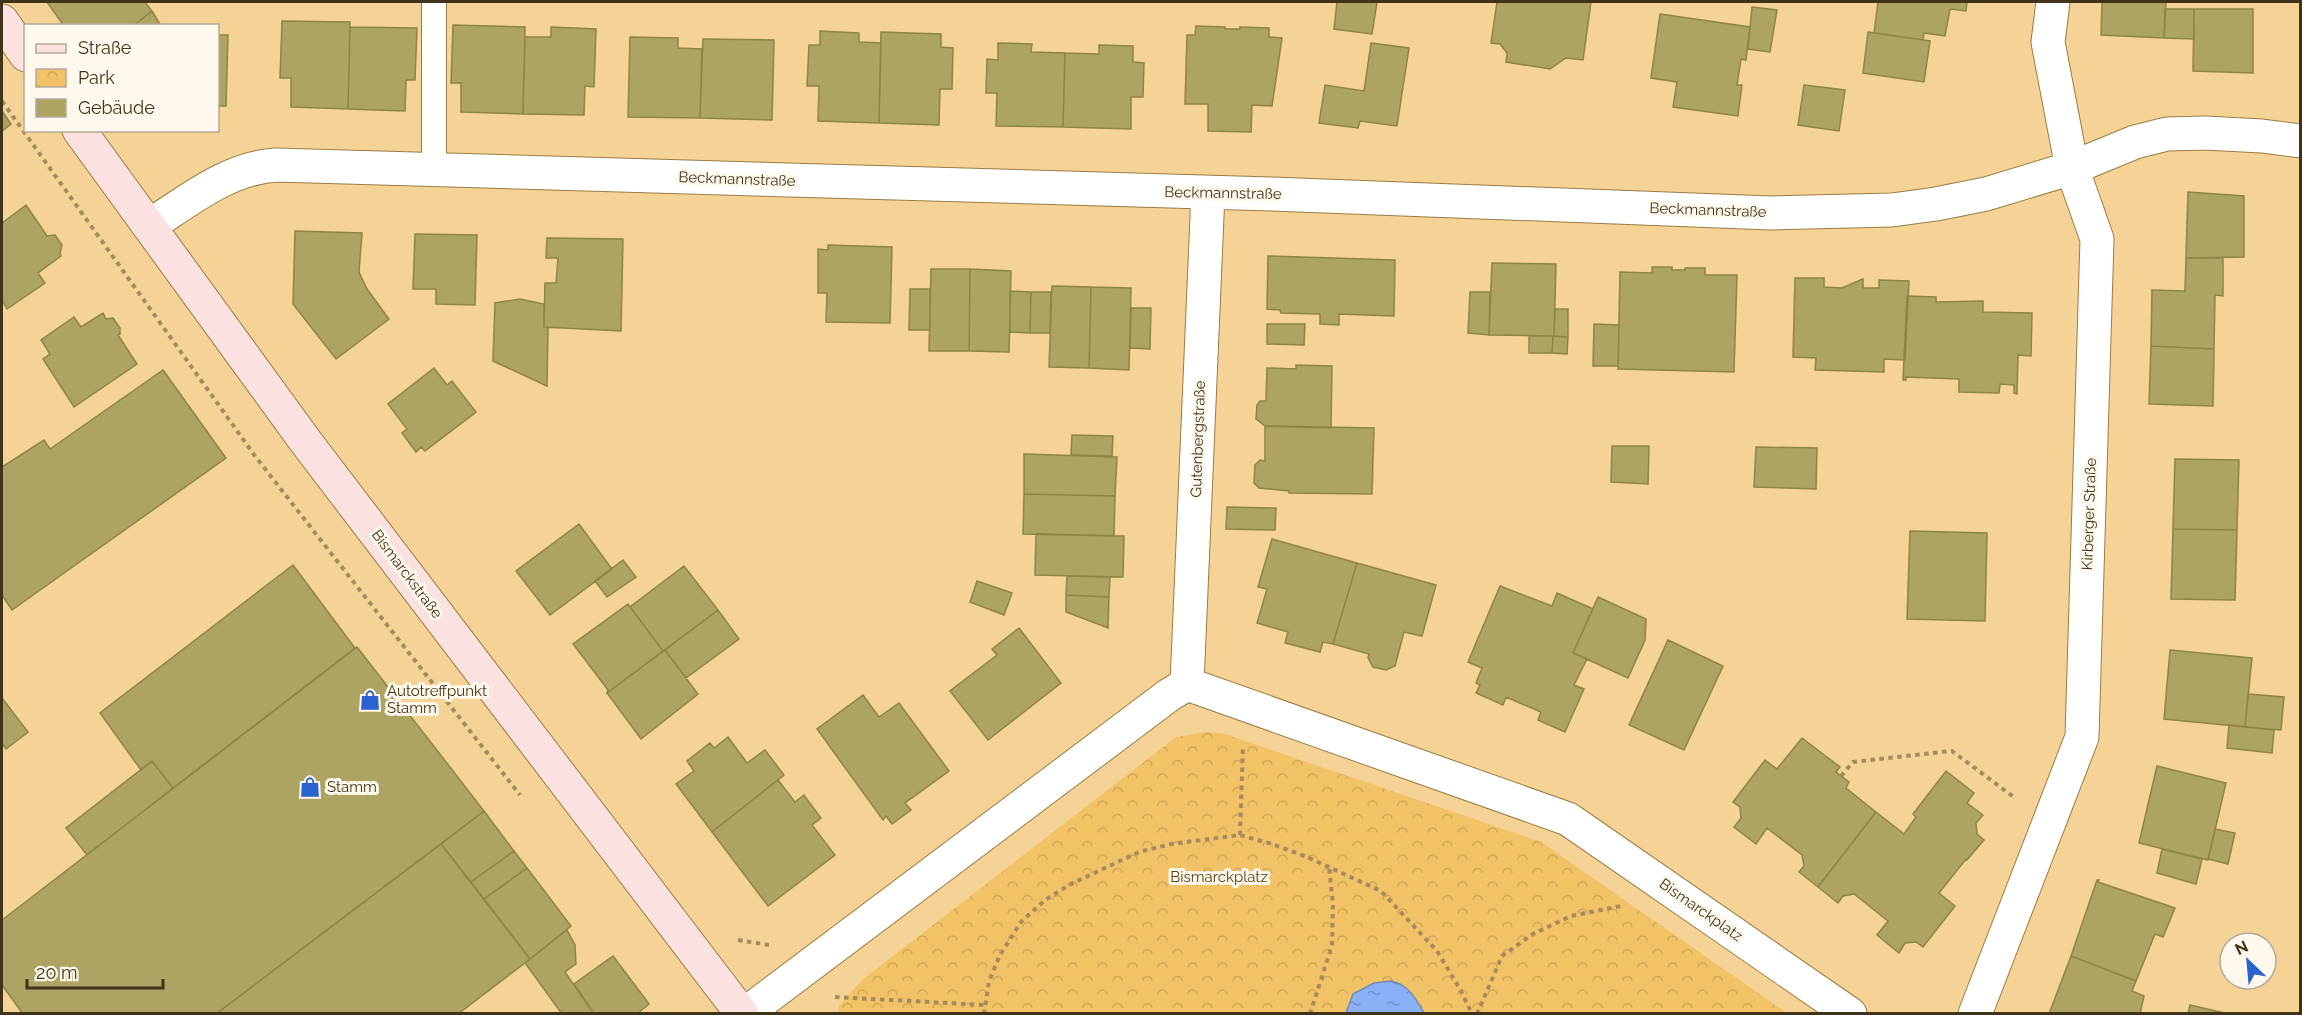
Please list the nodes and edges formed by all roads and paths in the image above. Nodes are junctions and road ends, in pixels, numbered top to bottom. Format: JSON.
{"nodes":[{"id":1,"x":434,"y":2,"type":"edge"},
{"id":2,"x":2053,"y":2,"type":"edge"},
{"id":3,"x":2,"y":21,"type":"edge"},
{"id":4,"x":24,"y":52,"type":"edge"},
{"id":5,"x":2,"y":101,"type":"edge"},
{"id":6,"x":24,"y":132,"type":"edge"},
{"id":7,"x":24,"y":132,"type":"edge"},
{"id":8,"x":80,"y":132,"type":"edge"},
{"id":9,"x":2301,"y":141,"type":"edge"},
{"id":10,"x":2072,"y":168,"type":"junction"},
{"id":11,"x":434,"y":170,"type":"junction"},
{"id":12,"x":1208,"y":193,"type":"junction"},
{"id":13,"x":149,"y":226,"type":"junction"},
{"id":14,"x":1187,"y":684,"type":"junction"},
{"id":15,"x":1245,"y":704,"type":"junction"},
{"id":16,"x":1841,"y":776,"type":"dead end"},
{"id":17,"x":525,"y":801,"type":"dead end"},
{"id":18,"x":2049,"y":823,"type":"junction"},
{"id":19,"x":1240,"y":835,"type":"junction"},
{"id":20,"x":1329,"y":866,"type":"junction"},
{"id":21,"x":1665,"y":885,"type":"junction"},
{"id":22,"x":836,"y":997,"type":"dead end"},
{"id":23,"x":984,"y":1005,"type":"junction"},
{"id":24,"x":743,"y":1014,"type":"edge"},
{"id":25,"x":984,"y":1014,"type":"edge"},
{"id":26,"x":1310,"y":1014,"type":"edge"},
{"id":27,"x":1472,"y":1014,"type":"edge"},
{"id":28,"x":1477,"y":1014,"type":"edge"},
{"id":29,"x":1850,"y":1014,"type":"edge"},
{"id":30,"x":1975,"y":1014,"type":"edge"}],
"edges":[{"from":1,"to":11,"type":"lane"},
{"from":2,"to":10,"type":"street","name":"Kirberger Straße"},
{"from":3,"to":4,"type":"main road"},
{"from":5,"to":6,"type":"path"},
{"from":7,"to":17,"type":"path"},
{"from":8,"to":13,"type":"main road","name":"Bismarckstraße"},
{"from":9,"to":10,"type":"street","name":"Beckmannstraße"},
{"from":10,"to":12,"type":"street","name":"Beckmannstraße"},
{"from":10,"to":18,"type":"street","name":"Kirberger Straße"},
{"from":11,"to":12,"type":"street","name":"Beckmannstraße"},
{"from":11,"to":13,"type":"street","name":"Beckmannstraße"},
{"from":12,"to":14,"type":"street","name":"Gutenbergstraße"},
{"from":13,"to":24,"type":"main road","name":"Bismarckstraße"},
{"from":14,"to":15,"type":"street","name":"Bismarckplatz"},
{"from":14,"to":24,"type":"street"},
{"from":15,"to":19,"type":"path"},
{"from":15,"to":21,"type":"street","name":"Bismarckplatz"},
{"from":16,"to":18,"type":"path"},
{"from":18,"to":30,"type":"street","name":"Kirberger Straße"},
{"from":19,"to":20,"type":"path"},
{"from":19,"to":23,"type":"path"},
{"from":20,"to":26,"type":"path"},
{"from":20,"to":27,"type":"path"},
{"from":21,"to":28,"type":"path"},
{"from":21,"to":29,"type":"street","name":"Bismarckplatz"},
{"from":22,"to":23,"type":"path"},
{"from":23,"to":25,"type":"path"}]}
